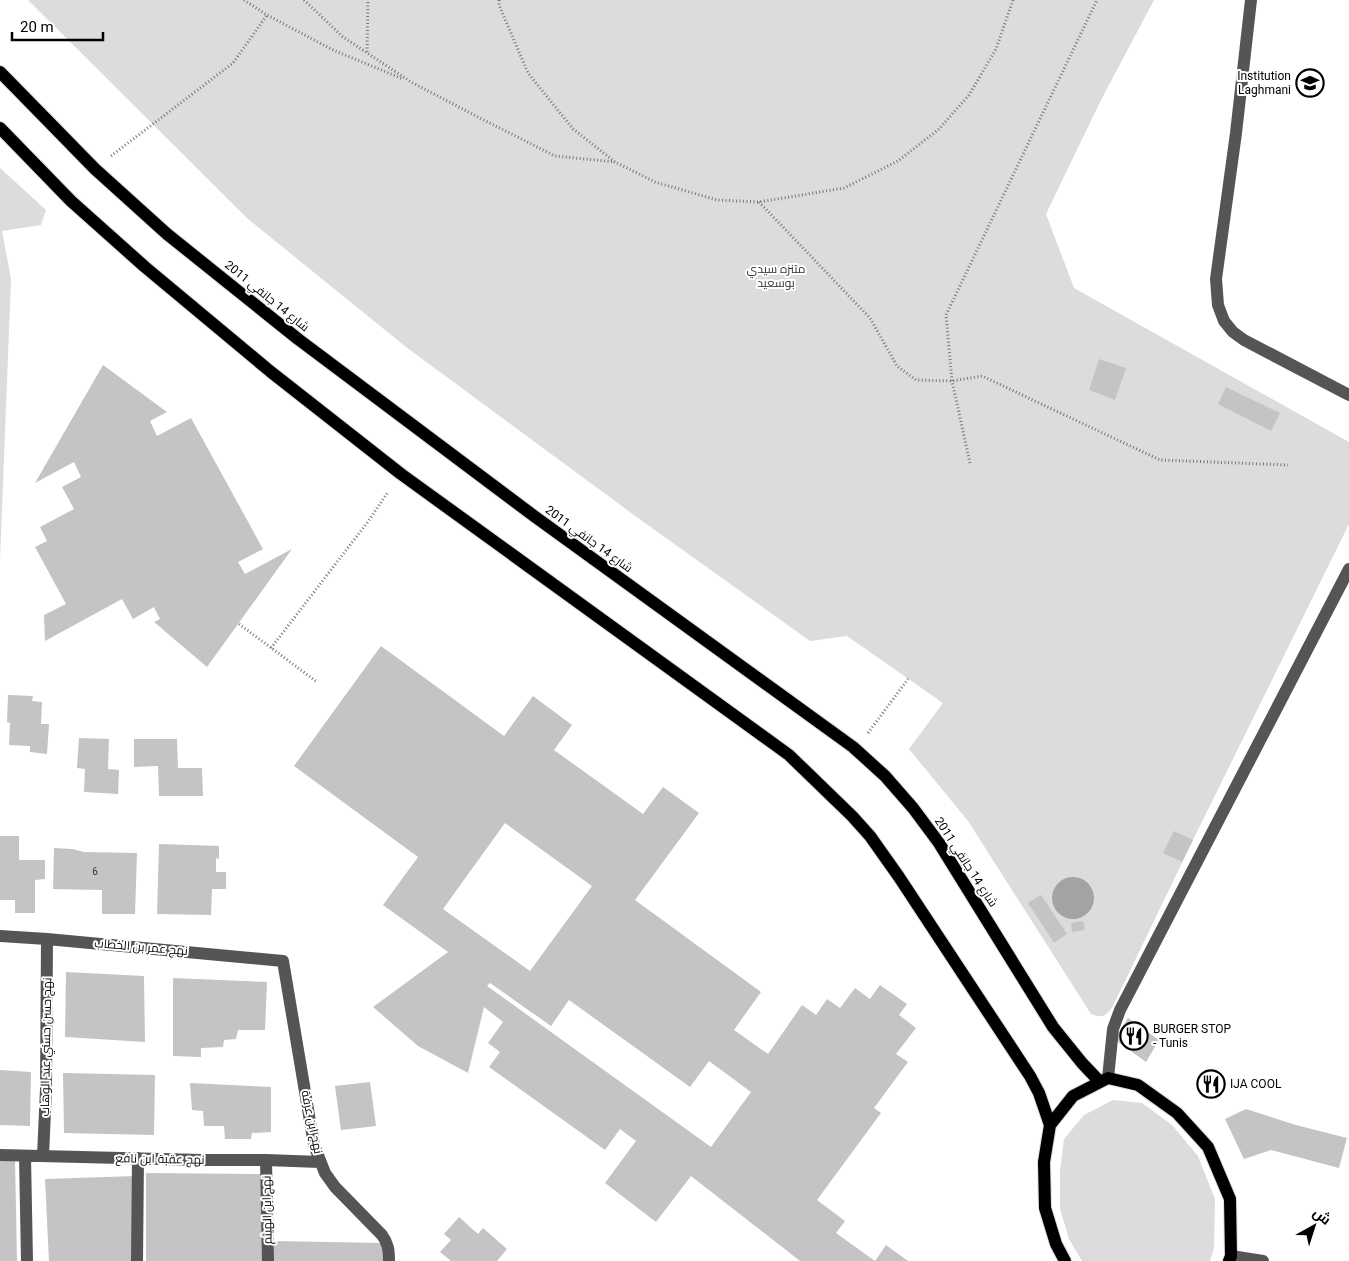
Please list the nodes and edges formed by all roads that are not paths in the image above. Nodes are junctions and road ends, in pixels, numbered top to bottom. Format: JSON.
{"nodes":[{"id":1,"x":1251,"y":0,"type":"edge"},
{"id":2,"x":0,"y":72,"type":"edge"},
{"id":3,"x":0,"y":128,"type":"edge"},
{"id":4,"x":1349,"y":395,"type":"edge"},
{"id":5,"x":1349,"y":569,"type":"edge"},
{"id":6,"x":0,"y":936,"type":"edge"},
{"id":7,"x":47,"y":939,"type":"junction"},
{"id":8,"x":282,"y":960,"type":"joint"},
{"id":9,"x":1104,"y":1080,"type":"junction"},
{"id":10,"x":1050,"y":1125,"type":"junction"},
{"id":11,"x":0,"y":1155,"type":"edge"},
{"id":12,"x":26,"y":1156,"type":"junction"},
{"id":13,"x":43,"y":1156,"type":"junction"},
{"id":14,"x":138,"y":1158,"type":"junction"},
{"id":15,"x":266,"y":1160,"type":"junction"},
{"id":16,"x":320,"y":1162,"type":"junction"},
{"id":17,"x":1230,"y":1258,"type":"edge"},
{"id":18,"x":27,"y":1261,"type":"edge"},
{"id":19,"x":137,"y":1261,"type":"edge"},
{"id":20,"x":268,"y":1261,"type":"edge"},
{"id":21,"x":389,"y":1261,"type":"edge"},
{"id":22,"x":1065,"y":1261,"type":"edge"},
{"id":23,"x":1263,"y":1261,"type":"edge"}],
"edges":[{"from":1,"to":4,"type":"street"},
{"from":2,"to":9,"type":"main road","name":"شارع 14 جانفي 2011"},
{"from":3,"to":10,"type":"main road"},
{"from":5,"to":9,"type":"street"},
{"from":6,"to":7,"type":"street","name":"نهج عمر بن الخطاب"},
{"from":7,"to":8,"type":"street","name":"نهج عمر بن الخطاب"},
{"from":7,"to":13,"type":"street","name":"نهج حسن حسني عبد الوهاب"},
{"from":8,"to":16,"type":"street","name":"نهج ابن عرفة"},
{"from":9,"to":10,"type":"main road"},
{"from":9,"to":17,"type":"main road"},
{"from":10,"to":22,"type":"main road"},
{"from":11,"to":12,"type":"street","name":"نهج عقبة ابن نافع"},
{"from":12,"to":13,"type":"street","name":"نهج عقبة ابن نافع"},
{"from":12,"to":18,"type":"street"},
{"from":13,"to":14,"type":"street","name":"نهج عقبة ابن نافع"},
{"from":14,"to":15,"type":"street","name":"نهج عقبة ابن نافع"},
{"from":14,"to":19,"type":"street"},
{"from":15,"to":16,"type":"street","name":"نهج عقبة ابن نافع"},
{"from":15,"to":20,"type":"street","name":"نهج ابن الهيثم"},
{"from":16,"to":21,"type":"street","name":"نهج ابن عرفة"},
{"from":17,"to":23,"type":"street"}]}
